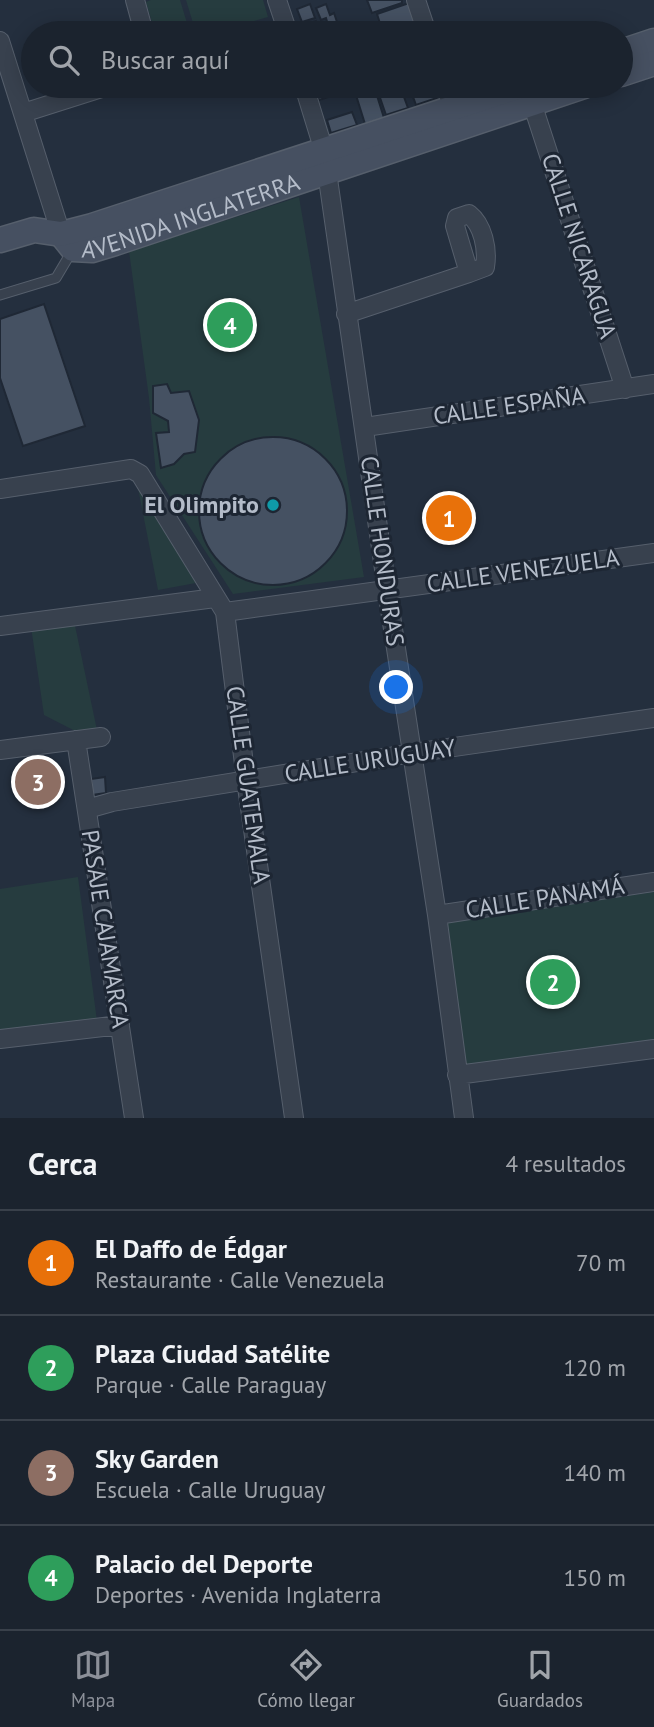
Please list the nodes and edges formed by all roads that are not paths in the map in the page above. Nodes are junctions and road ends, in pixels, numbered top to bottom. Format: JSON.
{"nodes":[{"id":1,"x":135,"y":0,"type":"edge"},
{"id":2,"x":277,"y":0,"type":"edge"},
{"id":3,"x":416,"y":0,"type":"edge"},
{"id":4,"x":141,"y":21,"type":"edge"},
{"id":5,"x":280,"y":21,"type":"edge"},
{"id":6,"x":424,"y":21,"type":"edge"},
{"id":7,"x":0,"y":41,"type":"edge"},
{"id":8,"x":654,"y":41,"type":"edge"},
{"id":9,"x":633,"y":48,"type":"edge"},
{"id":10,"x":654,"y":63,"type":"edge"},
{"id":11,"x":633,"y":70,"type":"edge"},
{"id":12,"x":70,"y":98,"type":"edge"},
{"id":13,"x":307,"y":98,"type":"edge"},
{"id":14,"x":447,"y":98,"type":"edge"},
{"id":15,"x":514,"y":98,"type":"edge"},
{"id":16,"x":527,"y":98,"type":"edge"},
{"id":17,"x":23,"y":113,"type":"junction"},
{"id":18,"x":325,"y":162,"type":"junction"},
{"id":19,"x":0,"y":240,"type":"edge"},
{"id":20,"x":67,"y":241,"type":"junction"},
{"id":21,"x":469,"y":273,"type":"dead end"},
{"id":22,"x":0,"y":295,"type":"edge"},
{"id":23,"x":346,"y":314,"type":"junction"},
{"id":24,"x":654,"y":384,"type":"edge"},
{"id":25,"x":625,"y":388,"type":"junction"},
{"id":26,"x":365,"y":427,"type":"junction"},
{"id":27,"x":0,"y":489,"type":"edge"},
{"id":28,"x":654,"y":553,"type":"edge"},
{"id":29,"x":387,"y":590,"type":"junction"},
{"id":30,"x":220,"y":605,"type":"junction"},
{"id":31,"x":0,"y":626,"type":"edge"},
{"id":32,"x":654,"y":718,"type":"edge"},
{"id":33,"x":101,"y":737,"type":"dead end"},
{"id":34,"x":76,"y":740,"type":"junction"},
{"id":35,"x":0,"y":750,"type":"edge"},
{"id":36,"x":413,"y":753,"type":"junction"},
{"id":37,"x":246,"y":780,"type":"junction"},
{"id":38,"x":87,"y":809,"type":"junction"},
{"id":39,"x":654,"y":882,"type":"edge"},
{"id":40,"x":437,"y":915,"type":"junction"},
{"id":41,"x":120,"y":1025,"type":"junction"},
{"id":42,"x":0,"y":1040,"type":"edge"},
{"id":43,"x":654,"y":1049,"type":"edge"},
{"id":44,"x":457,"y":1075,"type":"junction"},
{"id":45,"x":134,"y":1118,"type":"edge"},
{"id":46,"x":294,"y":1118,"type":"edge"},
{"id":47,"x":464,"y":1118,"type":"edge"}],
"edges":[{"from":1,"to":4,"type":"street"},
{"from":2,"to":5,"type":"street"},
{"from":3,"to":6,"type":"street"},
{"from":7,"to":17,"type":"street"},
{"from":8,"to":9,"type":"main road"},
{"from":10,"to":11,"type":"main road"},
{"from":12,"to":17,"type":"street"},
{"from":13,"to":18,"type":"street","name":"CALLE HONDURAS"},
{"from":14,"to":18,"type":"main road","name":"AVENIDA INGLATERRA"},
{"from":15,"to":18,"type":"main road","name":"AVENIDA INGLATERRA"},
{"from":16,"to":25,"type":"street","name":"CALLE NICARAGUA"},
{"from":17,"to":20,"type":"street"},
{"from":18,"to":20,"type":"main road","name":"AVENIDA INGLATERRA"},
{"from":18,"to":23,"type":"street","name":"CALLE HONDURAS"},
{"from":19,"to":20,"type":"main road","name":"AVENIDA INGLATERRA"},
{"from":20,"to":22,"type":"lane"},
{"from":21,"to":23,"type":"street"},
{"from":23,"to":26,"type":"street","name":"CALLE HONDURAS"},
{"from":24,"to":25,"type":"street","name":"CALLE ESPAÑA"},
{"from":25,"to":26,"type":"street","name":"CALLE ESPAÑA"},
{"from":26,"to":29,"type":"street","name":"CALLE HONDURAS"},
{"from":27,"to":30,"type":"street","name":"CALLE GUATEMALA"},
{"from":28,"to":29,"type":"street","name":"CALLE VENEZUELA"},
{"from":29,"to":30,"type":"street","name":"CALLE VENEZUELA"},
{"from":29,"to":36,"type":"street","name":"CALLE HONDURAS"},
{"from":30,"to":31,"type":"street","name":"CALLE VENEZUELA"},
{"from":30,"to":37,"type":"street","name":"CALLE GUATEMALA"},
{"from":32,"to":36,"type":"street","name":"CALLE URUGUAY"},
{"from":33,"to":34,"type":"street"},
{"from":34,"to":35,"type":"street"},
{"from":34,"to":38,"type":"street","name":"PASAJE CAJAMARCA"},
{"from":36,"to":37,"type":"street","name":"CALLE URUGUAY"},
{"from":36,"to":40,"type":"street","name":"CALLE HONDURAS"},
{"from":37,"to":38,"type":"street","name":"CALLE URUGUAY"},
{"from":37,"to":46,"type":"street","name":"CALLE GUATEMALA"},
{"from":38,"to":41,"type":"street","name":"PASAJE CAJAMARCA"},
{"from":39,"to":40,"type":"street","name":"CALLE PANAMÁ"},
{"from":40,"to":44,"type":"street","name":"CALLE HONDURAS"},
{"from":41,"to":42,"type":"street"},
{"from":41,"to":45,"type":"street","name":"PASAJE CAJAMARCA"},
{"from":43,"to":44,"type":"street"},
{"from":44,"to":47,"type":"street","name":"CALLE HONDURAS"}]}
